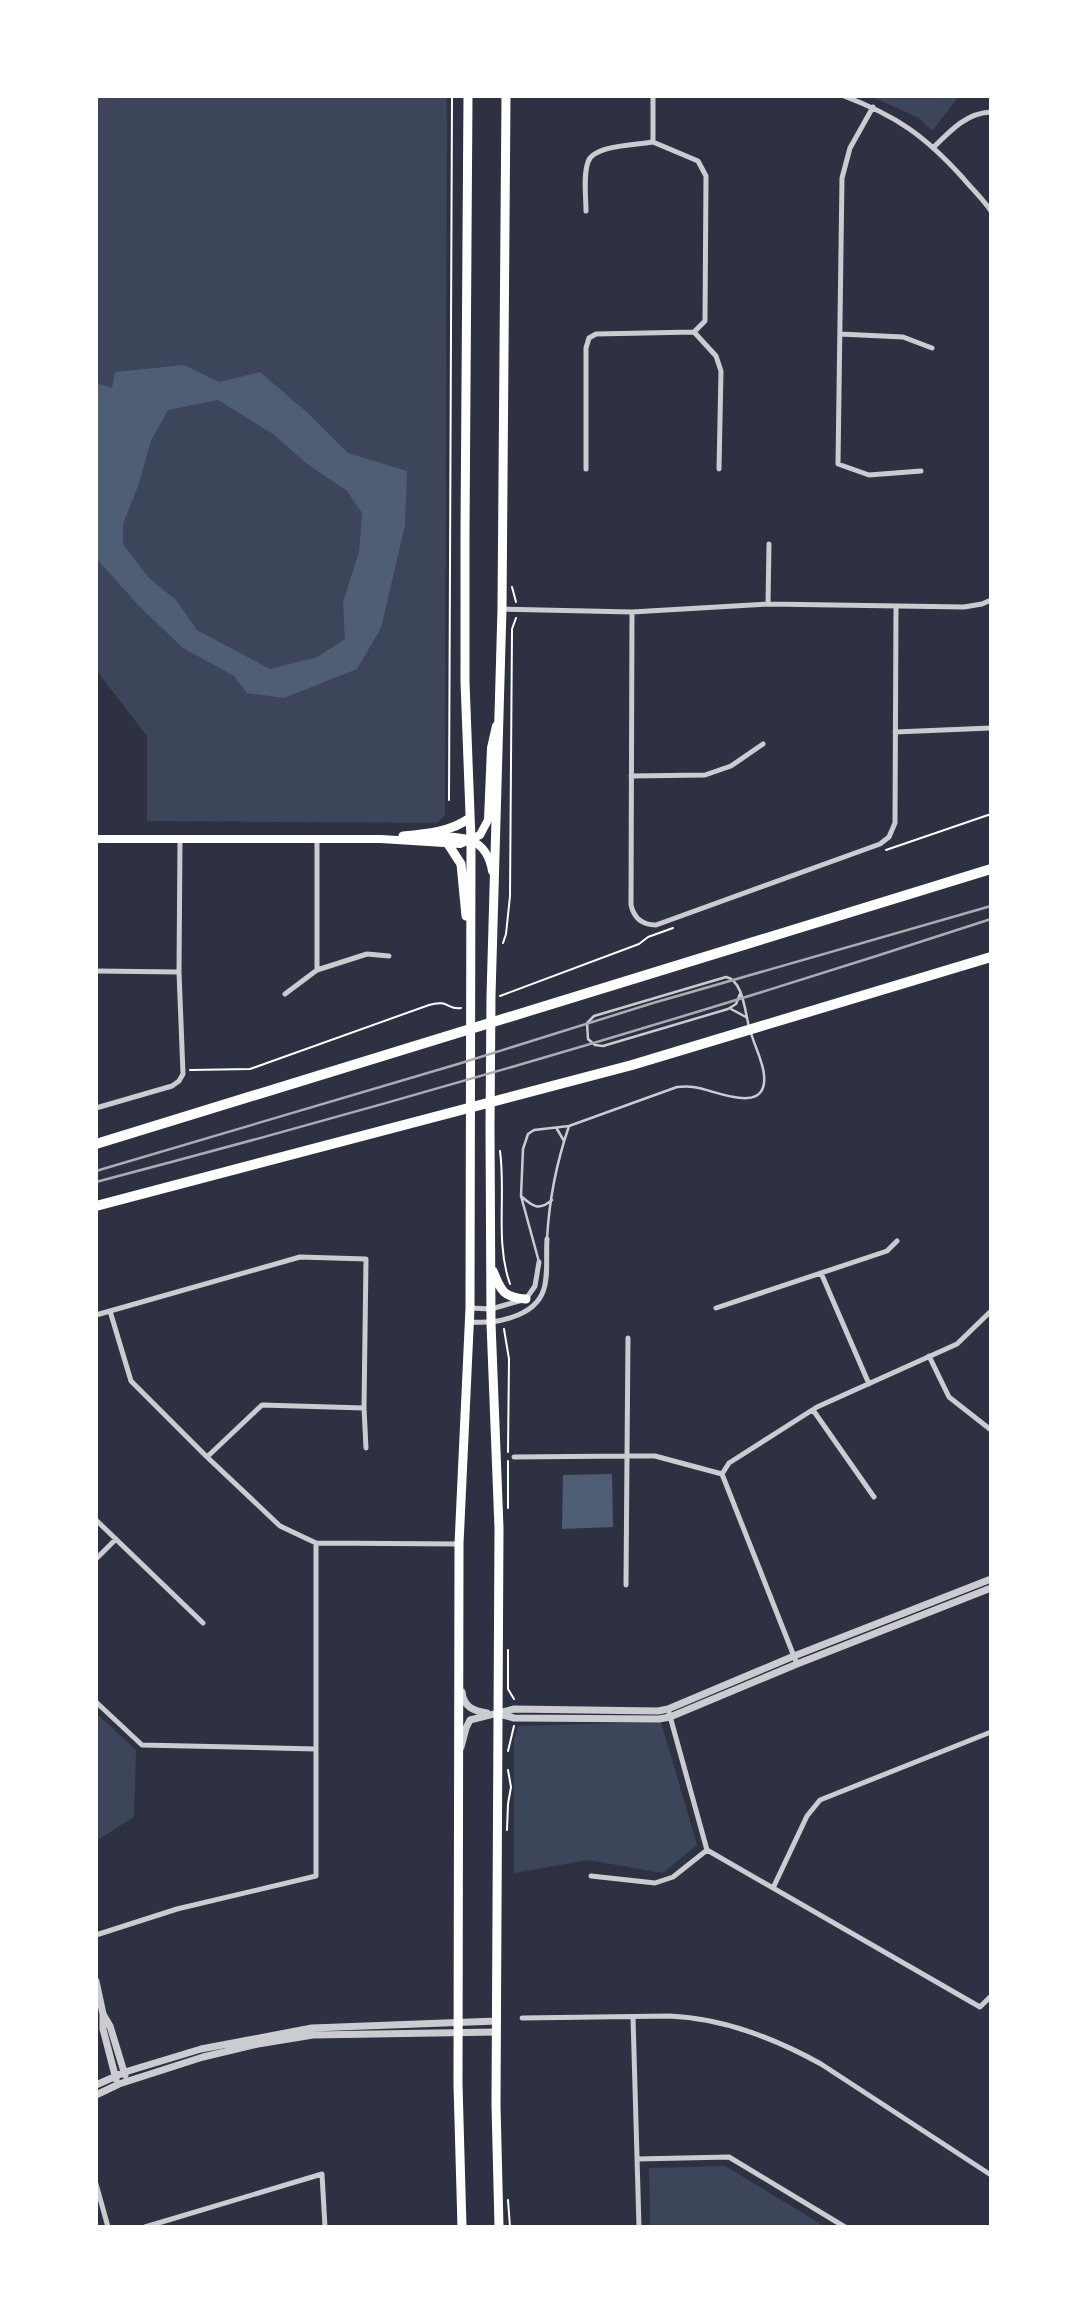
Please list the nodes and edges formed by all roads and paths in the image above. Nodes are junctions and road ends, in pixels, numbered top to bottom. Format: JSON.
{"nodes":[{"id":1,"x":452,"y":96,"type":"edge"},
{"id":2,"x":506,"y":96,"type":"edge"},
{"id":3,"x":653,"y":96,"type":"edge"},
{"id":4,"x":844,"y":96,"type":"edge"},
{"id":5,"x":468,"y":99,"type":"edge"},
{"id":6,"x":873,"y":107,"type":"junction"},
{"id":7,"x":991,"y":111,"type":"edge"},
{"id":8,"x":653,"y":142,"type":"junction"},
{"id":9,"x":933,"y":148,"type":"junction"},
{"id":10,"x":586,"y":211,"type":"dead end"},
{"id":11,"x":991,"y":211,"type":"edge"},
{"id":12,"x":694,"y":332,"type":"junction"},
{"id":13,"x":840,"y":334,"type":"junction"},
{"id":14,"x":932,"y":348,"type":"dead end"},
{"id":15,"x":586,"y":469,"type":"dead end"},
{"id":16,"x":719,"y":469,"type":"dead end"},
{"id":17,"x":921,"y":471,"type":"dead end"},
{"id":18,"x":769,"y":544,"type":"dead end"},
{"id":19,"x":991,"y":600,"type":"edge"},
{"id":20,"x":768,"y":604,"type":"junction"},
{"id":21,"x":896,"y":608,"type":"junction"},
{"id":22,"x":502,"y":609,"type":"junction"},
{"id":23,"x":632,"y":612,"type":"junction"},
{"id":24,"x":498,"y":717,"type":"junction"},
{"id":25,"x":991,"y":728,"type":"edge"},
{"id":26,"x":895,"y":732,"type":"junction"},
{"id":27,"x":763,"y":744,"type":"dead end"},
{"id":28,"x":631,"y":776,"type":"junction"},
{"id":29,"x":449,"y":800,"type":"dead end"},
{"id":30,"x":470,"y":818,"type":"junction"},
{"id":31,"x":403,"y":836,"type":"junction"},
{"id":32,"x":96,"y":839,"type":"edge"},
{"id":33,"x":317,"y":839,"type":"junction"},
{"id":34,"x":381,"y":839,"type":"junction"},
{"id":35,"x":180,"y":840,"type":"junction"},
{"id":36,"x":471,"y":840,"type":"junction"},
{"id":37,"x":448,"y":844,"type":"junction"},
{"id":38,"x":991,"y":869,"type":"edge"},
{"id":39,"x":494,"y":884,"type":"junction"},
{"id":40,"x":645,"y":939,"type":"dead end"},
{"id":41,"x":389,"y":956,"type":"dead end"},
{"id":42,"x":991,"y":957,"type":"edge"},
{"id":43,"x":470,"y":963,"type":"junction"},
{"id":44,"x":317,"y":970,"type":"junction"},
{"id":45,"x":96,"y":971,"type":"edge"},
{"id":46,"x":179,"y":972,"type":"junction"},
{"id":47,"x":285,"y":994,"type":"dead end"},
{"id":48,"x":740,"y":994,"type":"junction"},
{"id":49,"x":491,"y":997,"type":"junction"},
{"id":50,"x":470,"y":1004,"type":"junction"},
{"id":51,"x":728,"y":1009,"type":"junction"},
{"id":52,"x":746,"y":1017,"type":"junction"},
{"id":53,"x":183,"y":1071,"type":"junction"},
{"id":54,"x":96,"y":1108,"type":"edge"},
{"id":55,"x":569,"y":1126,"type":"junction"},
{"id":56,"x":557,"y":1129,"type":"junction"},
{"id":57,"x":564,"y":1140,"type":"junction"},
{"id":58,"x":96,"y":1144,"type":"edge"},
{"id":59,"x":499,"y":1145,"type":"dead end"},
{"id":60,"x":521,"y":1196,"type":"junction"},
{"id":61,"x":552,"y":1200,"type":"junction"},
{"id":62,"x":96,"y":1206,"type":"edge"},
{"id":63,"x":547,"y":1239,"type":"joint"},
{"id":64,"x":898,"y":1241,"type":"dead end"},
{"id":65,"x":538,"y":1262,"type":"joint"},
{"id":66,"x":490,"y":1263,"type":"junction"},
{"id":67,"x":821,"y":1273,"type":"junction"},
{"id":68,"x":511,"y":1289,"type":"dead end"},
{"id":69,"x":526,"y":1299,"type":"junction"},
{"id":70,"x":470,"y":1308,"type":"junction"},
{"id":71,"x":716,"y":1308,"type":"dead end"},
{"id":72,"x":491,"y":1309,"type":"junction"},
{"id":73,"x":110,"y":1311,"type":"junction"},
{"id":74,"x":991,"y":1311,"type":"edge"},
{"id":75,"x":96,"y":1315,"type":"edge"},
{"id":76,"x":470,"y":1322,"type":"junction"},
{"id":77,"x":491,"y":1323,"type":"junction"},
{"id":78,"x":628,"y":1338,"type":"dead end"},
{"id":79,"x":929,"y":1356,"type":"junction"},
{"id":80,"x":869,"y":1384,"type":"junction"},
{"id":81,"x":364,"y":1408,"type":"junction"},
{"id":82,"x":813,"y":1410,"type":"junction"},
{"id":83,"x":991,"y":1430,"type":"edge"},
{"id":84,"x":366,"y":1448,"type":"dead end"},
{"id":85,"x":627,"y":1456,"type":"junction"},
{"id":86,"x":207,"y":1457,"type":"junction"},
{"id":87,"x":514,"y":1457,"type":"dead end"},
{"id":88,"x":722,"y":1474,"type":"junction"},
{"id":89,"x":874,"y":1497,"type":"dead end"},
{"id":90,"x":96,"y":1520,"type":"edge"},
{"id":91,"x":116,"y":1539,"type":"junction"},
{"id":92,"x":316,"y":1543,"type":"junction"},
{"id":93,"x":459,"y":1544,"type":"junction"},
{"id":94,"x":96,"y":1559,"type":"edge"},
{"id":95,"x":991,"y":1579,"type":"edge"},
{"id":96,"x":626,"y":1585,"type":"dead end"},
{"id":97,"x":991,"y":1588,"type":"edge"},
{"id":98,"x":203,"y":1623,"type":"dead end"},
{"id":99,"x":795,"y":1660,"type":"junction"},
{"id":100,"x":460,"y":1677,"type":"junction"},
{"id":101,"x":96,"y":1702,"type":"edge"},
{"id":102,"x":669,"y":1713,"type":"junction"},
{"id":103,"x":498,"y":1714,"type":"junction"},
{"id":104,"x":991,"y":1732,"type":"edge"},
{"id":105,"x":316,"y":1749,"type":"junction"},
{"id":106,"x":459,"y":1762,"type":"junction"},
{"id":107,"x":707,"y":1850,"type":"junction"},
{"id":108,"x":590,"y":1876,"type":"dead end"},
{"id":109,"x":773,"y":1888,"type":"junction"},
{"id":110,"x":96,"y":1935,"type":"edge"},
{"id":111,"x":96,"y":1981,"type":"edge"},
{"id":112,"x":991,"y":1996,"type":"edge"},
{"id":113,"x":103,"y":2014,"type":"junction"},
{"id":114,"x":633,"y":2017,"type":"junction"},
{"id":115,"x":522,"y":2018,"type":"dead end"},
{"id":116,"x":458,"y":2027,"type":"junction"},
{"id":117,"x":497,"y":2027,"type":"junction"},
{"id":118,"x":125,"y":2072,"type":"junction"},
{"id":119,"x":114,"y":2076,"type":"junction"},
{"id":120,"x":123,"y":2083,"type":"junction"},
{"id":121,"x":96,"y":2085,"type":"edge"},
{"id":122,"x":96,"y":2095,"type":"edge"},
{"id":123,"x":637,"y":2159,"type":"junction"},
{"id":124,"x":991,"y":2174,"type":"edge"},
{"id":125,"x":96,"y":2184,"type":"edge"},
{"id":126,"x":108,"y":2227,"type":"edge"},
{"id":127,"x":145,"y":2227,"type":"edge"},
{"id":128,"x":325,"y":2227,"type":"edge"},
{"id":129,"x":462,"y":2227,"type":"edge"},
{"id":130,"x":499,"y":2227,"type":"edge"},
{"id":131,"x":639,"y":2227,"type":"edge"},
{"id":132,"x":845,"y":2227,"type":"edge"}],
"edges":[{"from":1,"to":29,"type":"path"},
{"from":2,"to":22,"type":"main road"},
{"from":3,"to":8,"type":"street"},
{"from":4,"to":6,"type":"street"},
{"from":5,"to":30,"type":"main road"},
{"from":6,"to":9,"type":"street"},
{"from":6,"to":13,"type":"street"},
{"from":7,"to":9,"type":"street"},
{"from":8,"to":10,"type":"street"},
{"from":8,"to":12,"type":"street"},
{"from":9,"to":11,"type":"street"},
{"from":12,"to":15,"type":"street"},
{"from":12,"to":16,"type":"street"},
{"from":13,"to":14,"type":"street"},
{"from":13,"to":17,"type":"street"},
{"from":18,"to":20,"type":"street"},
{"from":19,"to":21,"type":"street"},
{"from":20,"to":21,"type":"street"},
{"from":20,"to":23,"type":"street"},
{"from":21,"to":26,"type":"street"},
{"from":22,"to":23,"type":"street"},
{"from":22,"to":24,"type":"main road"},
{"from":23,"to":28,"type":"street"},
{"from":24,"to":36,"type":"main road"},
{"from":24,"to":39,"type":"main road"},
{"from":25,"to":26,"type":"street"},
{"from":26,"to":28,"type":"street"},
{"from":27,"to":28,"type":"street"},
{"from":30,"to":31,"type":"main road"},
{"from":30,"to":36,"type":"main road"},
{"from":31,"to":34,"type":"main road"},
{"from":31,"to":36,"type":"main road"},
{"from":32,"to":35,"type":"main road"},
{"from":33,"to":34,"type":"main road"},
{"from":33,"to":35,"type":"main road"},
{"from":33,"to":44,"type":"street"},
{"from":34,"to":37,"type":"main road"},
{"from":35,"to":46,"type":"street"},
{"from":36,"to":37,"type":"main road"},
{"from":36,"to":39,"type":"main road"},
{"from":36,"to":43,"type":"main road"},
{"from":37,"to":43,"type":"main road"},
{"from":38,"to":58,"type":"highway"},
{"from":39,"to":49,"type":"main road"},
{"from":40,"to":49,"type":"path"},
{"from":41,"to":44,"type":"street"},
{"from":42,"to":62,"type":"highway"},
{"from":43,"to":50,"type":"main road"},
{"from":44,"to":47,"type":"street"},
{"from":45,"to":46,"type":"street"},
{"from":46,"to":53,"type":"street"},
{"from":48,"to":51,"type":"lane"},
{"from":48,"to":51,"type":"lane"},
{"from":48,"to":52,"type":"lane"},
{"from":49,"to":66,"type":"main road"},
{"from":50,"to":53,"type":"path"},
{"from":50,"to":70,"type":"main road"},
{"from":51,"to":52,"type":"lane"},
{"from":52,"to":55,"type":"lane"},
{"from":53,"to":54,"type":"street"},
{"from":55,"to":56,"type":"lane"},
{"from":55,"to":57,"type":"lane"},
{"from":56,"to":57,"type":"lane"},
{"from":56,"to":60,"type":"lane"},
{"from":57,"to":61,"type":"lane"},
{"from":59,"to":68,"type":"path"},
{"from":60,"to":61,"type":"lane"},
{"from":60,"to":65,"type":"lane"},
{"from":61,"to":63,"type":"lane"},
{"from":63,"to":77,"type":"street"},
{"from":64,"to":67,"type":"street"},
{"from":65,"to":69,"type":"street"},
{"from":66,"to":69,"type":"main road"},
{"from":66,"to":72,"type":"main road"},
{"from":67,"to":71,"type":"street"},
{"from":67,"to":80,"type":"street"},
{"from":69,"to":72,"type":"street"},
{"from":70,"to":72,"type":"street"},
{"from":70,"to":76,"type":"main road"},
{"from":72,"to":77,"type":"main road"},
{"from":73,"to":75,"type":"street"},
{"from":73,"to":81,"type":"street"},
{"from":73,"to":86,"type":"street"},
{"from":74,"to":79,"type":"street"},
{"from":76,"to":77,"type":"street"},
{"from":76,"to":93,"type":"main road"},
{"from":77,"to":103,"type":"main road"},
{"from":78,"to":85,"type":"street"},
{"from":79,"to":80,"type":"street"},
{"from":79,"to":83,"type":"street"},
{"from":80,"to":82,"type":"street"},
{"from":81,"to":84,"type":"street"},
{"from":81,"to":86,"type":"street"},
{"from":82,"to":88,"type":"street"},
{"from":82,"to":89,"type":"street"},
{"from":85,"to":87,"type":"street"},
{"from":85,"to":88,"type":"street"},
{"from":85,"to":96,"type":"street"},
{"from":86,"to":92,"type":"street"},
{"from":88,"to":99,"type":"street"},
{"from":90,"to":91,"type":"street"},
{"from":91,"to":94,"type":"street"},
{"from":91,"to":98,"type":"street"},
{"from":92,"to":93,"type":"street"},
{"from":92,"to":105,"type":"street"},
{"from":93,"to":100,"type":"main road"},
{"from":95,"to":99,"type":"street"},
{"from":97,"to":99,"type":"street"},
{"from":99,"to":102,"type":"street"},
{"from":100,"to":103,"type":"street"},
{"from":100,"to":106,"type":"main road"},
{"from":101,"to":105,"type":"street"},
{"from":102,"to":103,"type":"street"},
{"from":102,"to":107,"type":"street"},
{"from":103,"to":106,"type":"street"},
{"from":103,"to":117,"type":"main road"},
{"from":104,"to":109,"type":"street"},
{"from":105,"to":110,"type":"street"},
{"from":106,"to":116,"type":"main road"},
{"from":107,"to":108,"type":"street"},
{"from":107,"to":109,"type":"street"},
{"from":109,"to":112,"type":"street"},
{"from":111,"to":113,"type":"street"},
{"from":113,"to":118,"type":"street"},
{"from":113,"to":119,"type":"street"},
{"from":114,"to":115,"type":"street"},
{"from":114,"to":123,"type":"street"},
{"from":114,"to":124,"type":"street"},
{"from":116,"to":117,"type":"street"},
{"from":116,"to":118,"type":"street"},
{"from":116,"to":120,"type":"street"},
{"from":116,"to":129,"type":"main road"},
{"from":117,"to":130,"type":"main road"},
{"from":118,"to":119,"type":"street"},
{"from":118,"to":120,"type":"street"},
{"from":119,"to":120,"type":"street"},
{"from":119,"to":121,"type":"street"},
{"from":120,"to":122,"type":"street"},
{"from":123,"to":131,"type":"street"},
{"from":123,"to":132,"type":"street"},
{"from":125,"to":126,"type":"street"},
{"from":127,"to":128,"type":"street"}]}
